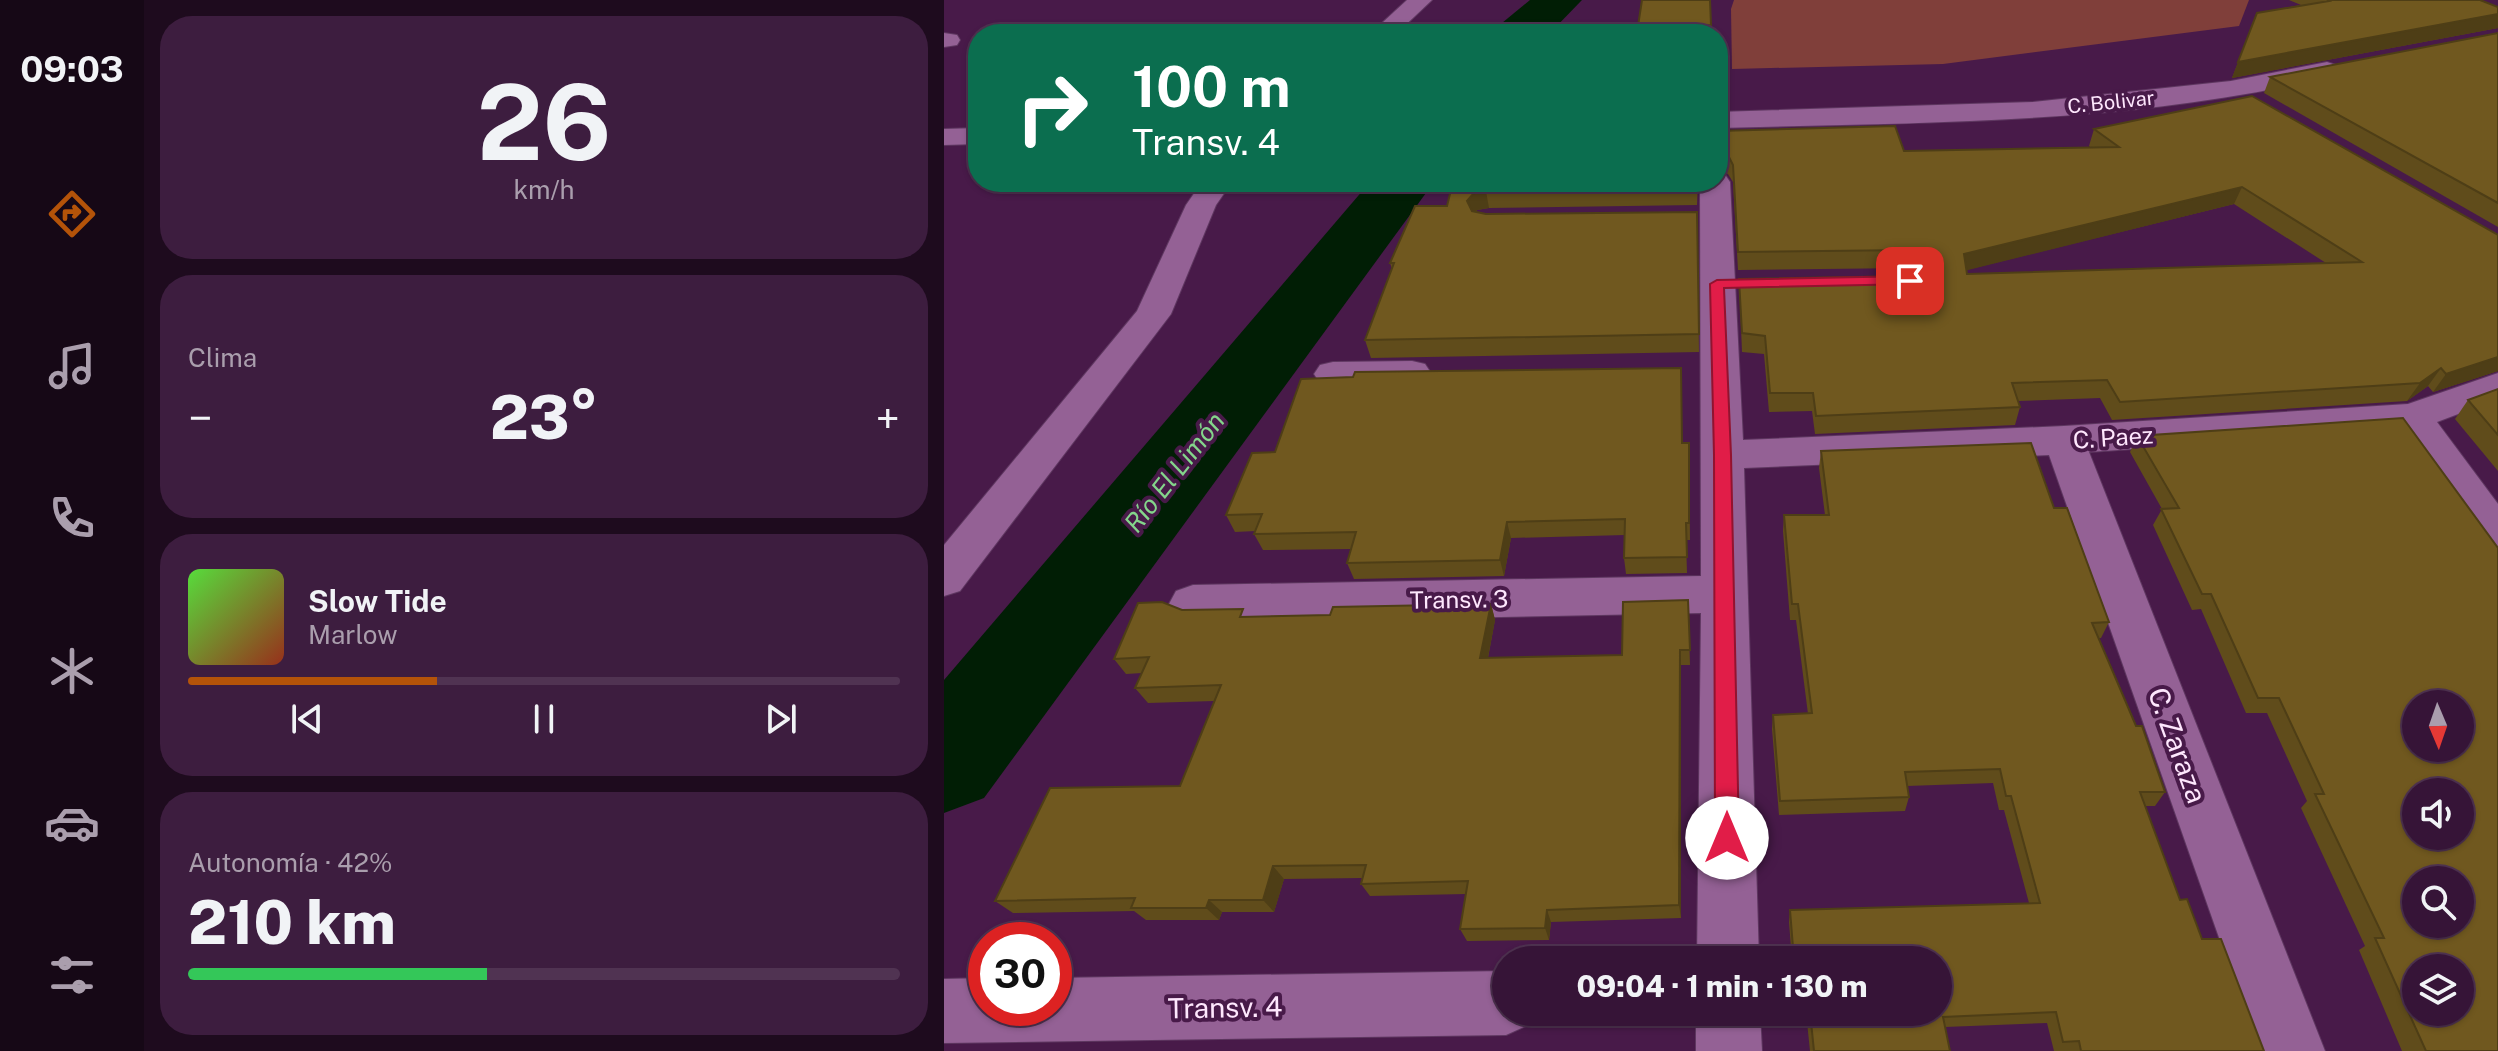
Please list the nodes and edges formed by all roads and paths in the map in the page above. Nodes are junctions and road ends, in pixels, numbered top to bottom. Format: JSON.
{"nodes":[{"id":1,"x":1421,"y":0,"type":"edge"},
{"id":2,"x":1393,"y":24,"type":"edge"},
{"id":3,"x":2350,"y":66,"type":"edge"},
{"id":4,"x":2231,"y":89,"type":"junction"},
{"id":5,"x":2271,"y":112,"type":"edge"},
{"id":6,"x":1728,"y":120,"type":"edge"},
{"id":7,"x":968,"y":136,"type":"edge"},
{"id":8,"x":944,"y":137,"type":"edge"},
{"id":9,"x":968,"y":155,"type":"edge"},
{"id":10,"x":944,"y":156,"type":"edge"},
{"id":11,"x":1204,"y":192,"type":"edge"},
{"id":12,"x":1706,"y":205,"type":"edge"},
{"id":13,"x":1441,"y":373,"type":"edge"},
{"id":14,"x":1333,"y":374,"type":"edge"},
{"id":15,"x":2498,"y":385,"type":"edge"},
{"id":16,"x":2412,"y":417,"type":"junction"},
{"id":17,"x":2064,"y":440,"type":"junction"},
{"id":18,"x":1723,"y":455,"type":"junction"},
{"id":19,"x":2498,"y":537,"type":"edge"},
{"id":20,"x":944,"y":578,"type":"edge"},
{"id":21,"x":1725,"y":594,"type":"junction"},
{"id":22,"x":1193,"y":604,"type":"dead end"},
{"id":23,"x":1728,"y":946,"type":"edge"},
{"id":24,"x":1492,"y":1003,"type":"edge"},
{"id":25,"x":944,"y":1011,"type":"edge"},
{"id":26,"x":1728,"y":1026,"type":"edge"},
{"id":27,"x":1729,"y":1051,"type":"edge"},
{"id":28,"x":2292,"y":1051,"type":"edge"}],
"edges":[{"from":1,"to":2,"type":"street"},
{"from":3,"to":4,"type":"street","name":"C. Bolivar"},
{"from":4,"to":5,"type":"street"},
{"from":4,"to":6,"type":"street","name":"C. Bolivar"},
{"from":7,"to":8,"type":"street"},
{"from":9,"to":10,"type":"street"},
{"from":11,"to":20,"type":"street"},
{"from":12,"to":18,"type":"street"},
{"from":13,"to":14,"type":"street"},
{"from":15,"to":16,"type":"street","name":"C. Paez"},
{"from":16,"to":17,"type":"street","name":"C. Paez"},
{"from":16,"to":19,"type":"street"},
{"from":17,"to":18,"type":"street","name":"C. Paez"},
{"from":17,"to":28,"type":"street","name":"C. Zaraza"},
{"from":18,"to":21,"type":"street"},
{"from":21,"to":22,"type":"street","name":"Transv. 3"},
{"from":21,"to":23,"type":"street"},
{"from":24,"to":25,"type":"street","name":"Transv. 4"},
{"from":26,"to":27,"type":"street"}]}
